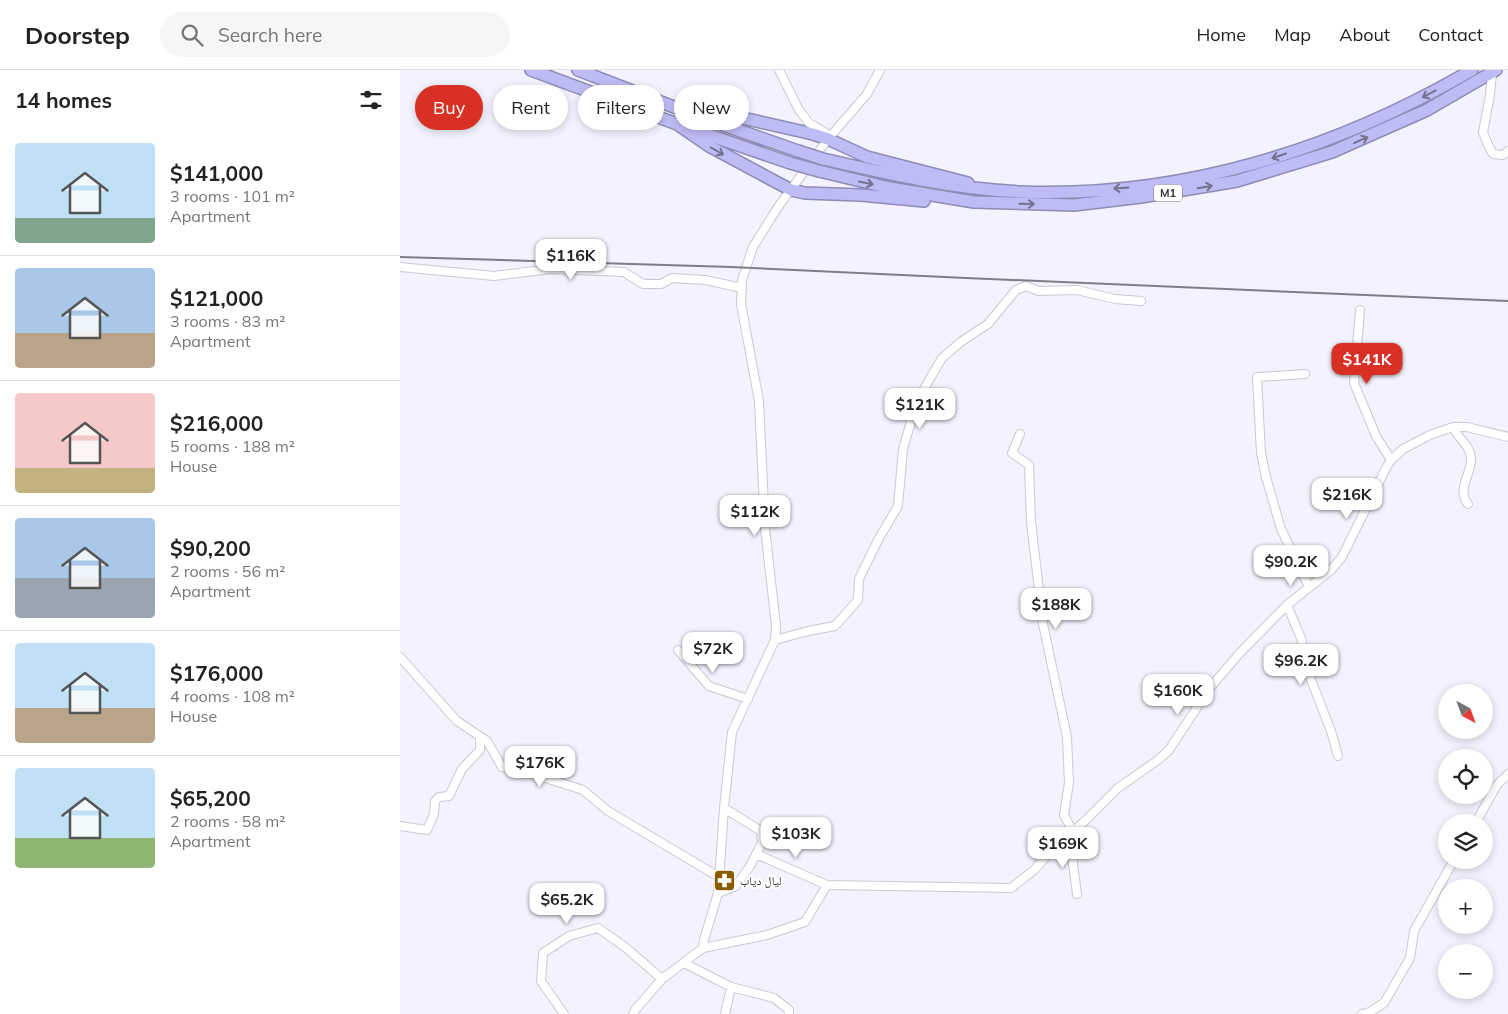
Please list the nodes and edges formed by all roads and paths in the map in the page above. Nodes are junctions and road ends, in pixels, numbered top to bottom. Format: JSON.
{"nodes":[{"id":1,"x":531,"y":70,"type":"edge"},
{"id":2,"x":578,"y":70,"type":"edge"},
{"id":3,"x":779,"y":70,"type":"edge"},
{"id":4,"x":880,"y":70,"type":"edge"},
{"id":5,"x":1472,"y":70,"type":"edge"},
{"id":6,"x":1494,"y":71,"type":"edge"},
{"id":7,"x":674,"y":107,"type":"edge"},
{"id":8,"x":749,"y":119,"type":"edge"},
{"id":9,"x":674,"y":123,"type":"edge"},
{"id":10,"x":686,"y":130,"type":"edge"},
{"id":11,"x":695,"y":130,"type":"edge"},
{"id":12,"x":738,"y":130,"type":"edge"},
{"id":13,"x":830,"y":138,"type":"junction"},
{"id":14,"x":1508,"y":151,"type":"edge"},
{"id":15,"x":978,"y":188,"type":"junction"},
{"id":16,"x":791,"y":190,"type":"junction"},
{"id":17,"x":974,"y":202,"type":"junction"},
{"id":18,"x":400,"y":267,"type":"edge"},
{"id":19,"x":742,"y":288,"type":"junction"},
{"id":20,"x":1141,"y":301,"type":"dead end"},
{"id":21,"x":1360,"y":310,"type":"dead end"},
{"id":22,"x":1305,"y":374,"type":"dead end"},
{"id":23,"x":1452,"y":427,"type":"junction"},
{"id":24,"x":1020,"y":434,"type":"dead end"},
{"id":25,"x":1508,"y":437,"type":"edge"},
{"id":26,"x":1391,"y":460,"type":"junction"},
{"id":27,"x":1468,"y":504,"type":"dead end"},
{"id":28,"x":1309,"y":587,"type":"junction"},
{"id":29,"x":1287,"y":605,"type":"junction"},
{"id":30,"x":775,"y":640,"type":"junction"},
{"id":31,"x":678,"y":650,"type":"dead end"},
{"id":32,"x":400,"y":657,"type":"edge"},
{"id":33,"x":748,"y":699,"type":"junction"},
{"id":34,"x":480,"y":737,"type":"junction"},
{"id":35,"x":1338,"y":756,"type":"dead end"},
{"id":36,"x":1508,"y":774,"type":"edge"},
{"id":37,"x":724,"y":808,"type":"junction"},
{"id":38,"x":1481,"y":814,"type":"edge"},
{"id":39,"x":400,"y":826,"type":"edge"},
{"id":40,"x":1073,"y":832,"type":"junction"},
{"id":41,"x":1066,"y":838,"type":"junction"},
{"id":42,"x":756,"y":854,"type":"junction"},
{"id":43,"x":1449,"y":869,"type":"edge"},
{"id":44,"x":720,"y":877,"type":"junction"},
{"id":45,"x":827,"y":885,"type":"junction"},
{"id":46,"x":718,"y":893,"type":"junction"},
{"id":47,"x":1077,"y":894,"type":"dead end"},
{"id":48,"x":704,"y":948,"type":"junction"},
{"id":49,"x":684,"y":963,"type":"junction"},
{"id":50,"x":662,"y":979,"type":"junction"},
{"id":51,"x":731,"y":987,"type":"junction"},
{"id":52,"x":564,"y":1014,"type":"edge"},
{"id":53,"x":633,"y":1014,"type":"edge"},
{"id":54,"x":725,"y":1014,"type":"edge"},
{"id":55,"x":789,"y":1014,"type":"edge"},
{"id":56,"x":1362,"y":1014,"type":"edge"}],
"edges":[{"from":1,"to":9,"type":"highway","number":"M1"},
{"from":2,"to":7,"type":"highway","number":"M1"},
{"from":3,"to":13,"type":"street"},
{"from":4,"to":13,"type":"street"},
{"from":5,"to":15,"type":"highway","number":"M1","one_way":true},
{"from":6,"to":14,"type":"street"},
{"from":17,"to":6,"type":"highway","number":"M1","one_way":true},
{"from":8,"to":13,"type":"highway"},
{"from":10,"to":16,"type":"highway","one_way":true},
{"from":11,"to":17,"type":"highway","number":"M1","one_way":true,"bridge":true},
{"from":12,"to":15,"type":"highway","number":"M1","bridge":true},
{"from":13,"to":15,"type":"highway"},
{"from":13,"to":16,"type":"street"},
{"from":16,"to":17,"type":"highway"},
{"from":16,"to":19,"type":"street"},
{"from":18,"to":19,"type":"street"},
{"from":19,"to":30,"type":"street"},
{"from":20,"to":30,"type":"street"},
{"from":21,"to":26,"type":"street"},
{"from":22,"to":28,"type":"street"},
{"from":23,"to":25,"type":"street"},
{"from":23,"to":26,"type":"street"},
{"from":23,"to":27,"type":"street"},
{"from":24,"to":40,"type":"street"},
{"from":26,"to":28,"type":"street"},
{"from":28,"to":29,"type":"street"},
{"from":29,"to":35,"type":"street"},
{"from":29,"to":40,"type":"street"},
{"from":30,"to":33,"type":"street"},
{"from":31,"to":33,"type":"street"},
{"from":32,"to":34,"type":"street"},
{"from":33,"to":37,"type":"street"},
{"from":34,"to":39,"type":"street"},
{"from":34,"to":44,"type":"street"},
{"from":36,"to":38,"type":"street"},
{"from":37,"to":42,"type":"street"},
{"from":37,"to":44,"type":"street"},
{"from":40,"to":41,"type":"street"},
{"from":41,"to":45,"type":"street"},
{"from":41,"to":47,"type":"street"},
{"from":42,"to":45,"type":"street"},
{"from":42,"to":46,"type":"street"},
{"from":43,"to":56,"type":"street"},
{"from":44,"to":46,"type":"street"},
{"from":45,"to":48,"type":"street"},
{"from":46,"to":48,"type":"street"},
{"from":48,"to":49,"type":"street"},
{"from":49,"to":50,"type":"street"},
{"from":49,"to":51,"type":"street"},
{"from":50,"to":52,"type":"street"},
{"from":50,"to":53,"type":"street"},
{"from":51,"to":54,"type":"street"},
{"from":51,"to":55,"type":"street"}]}
